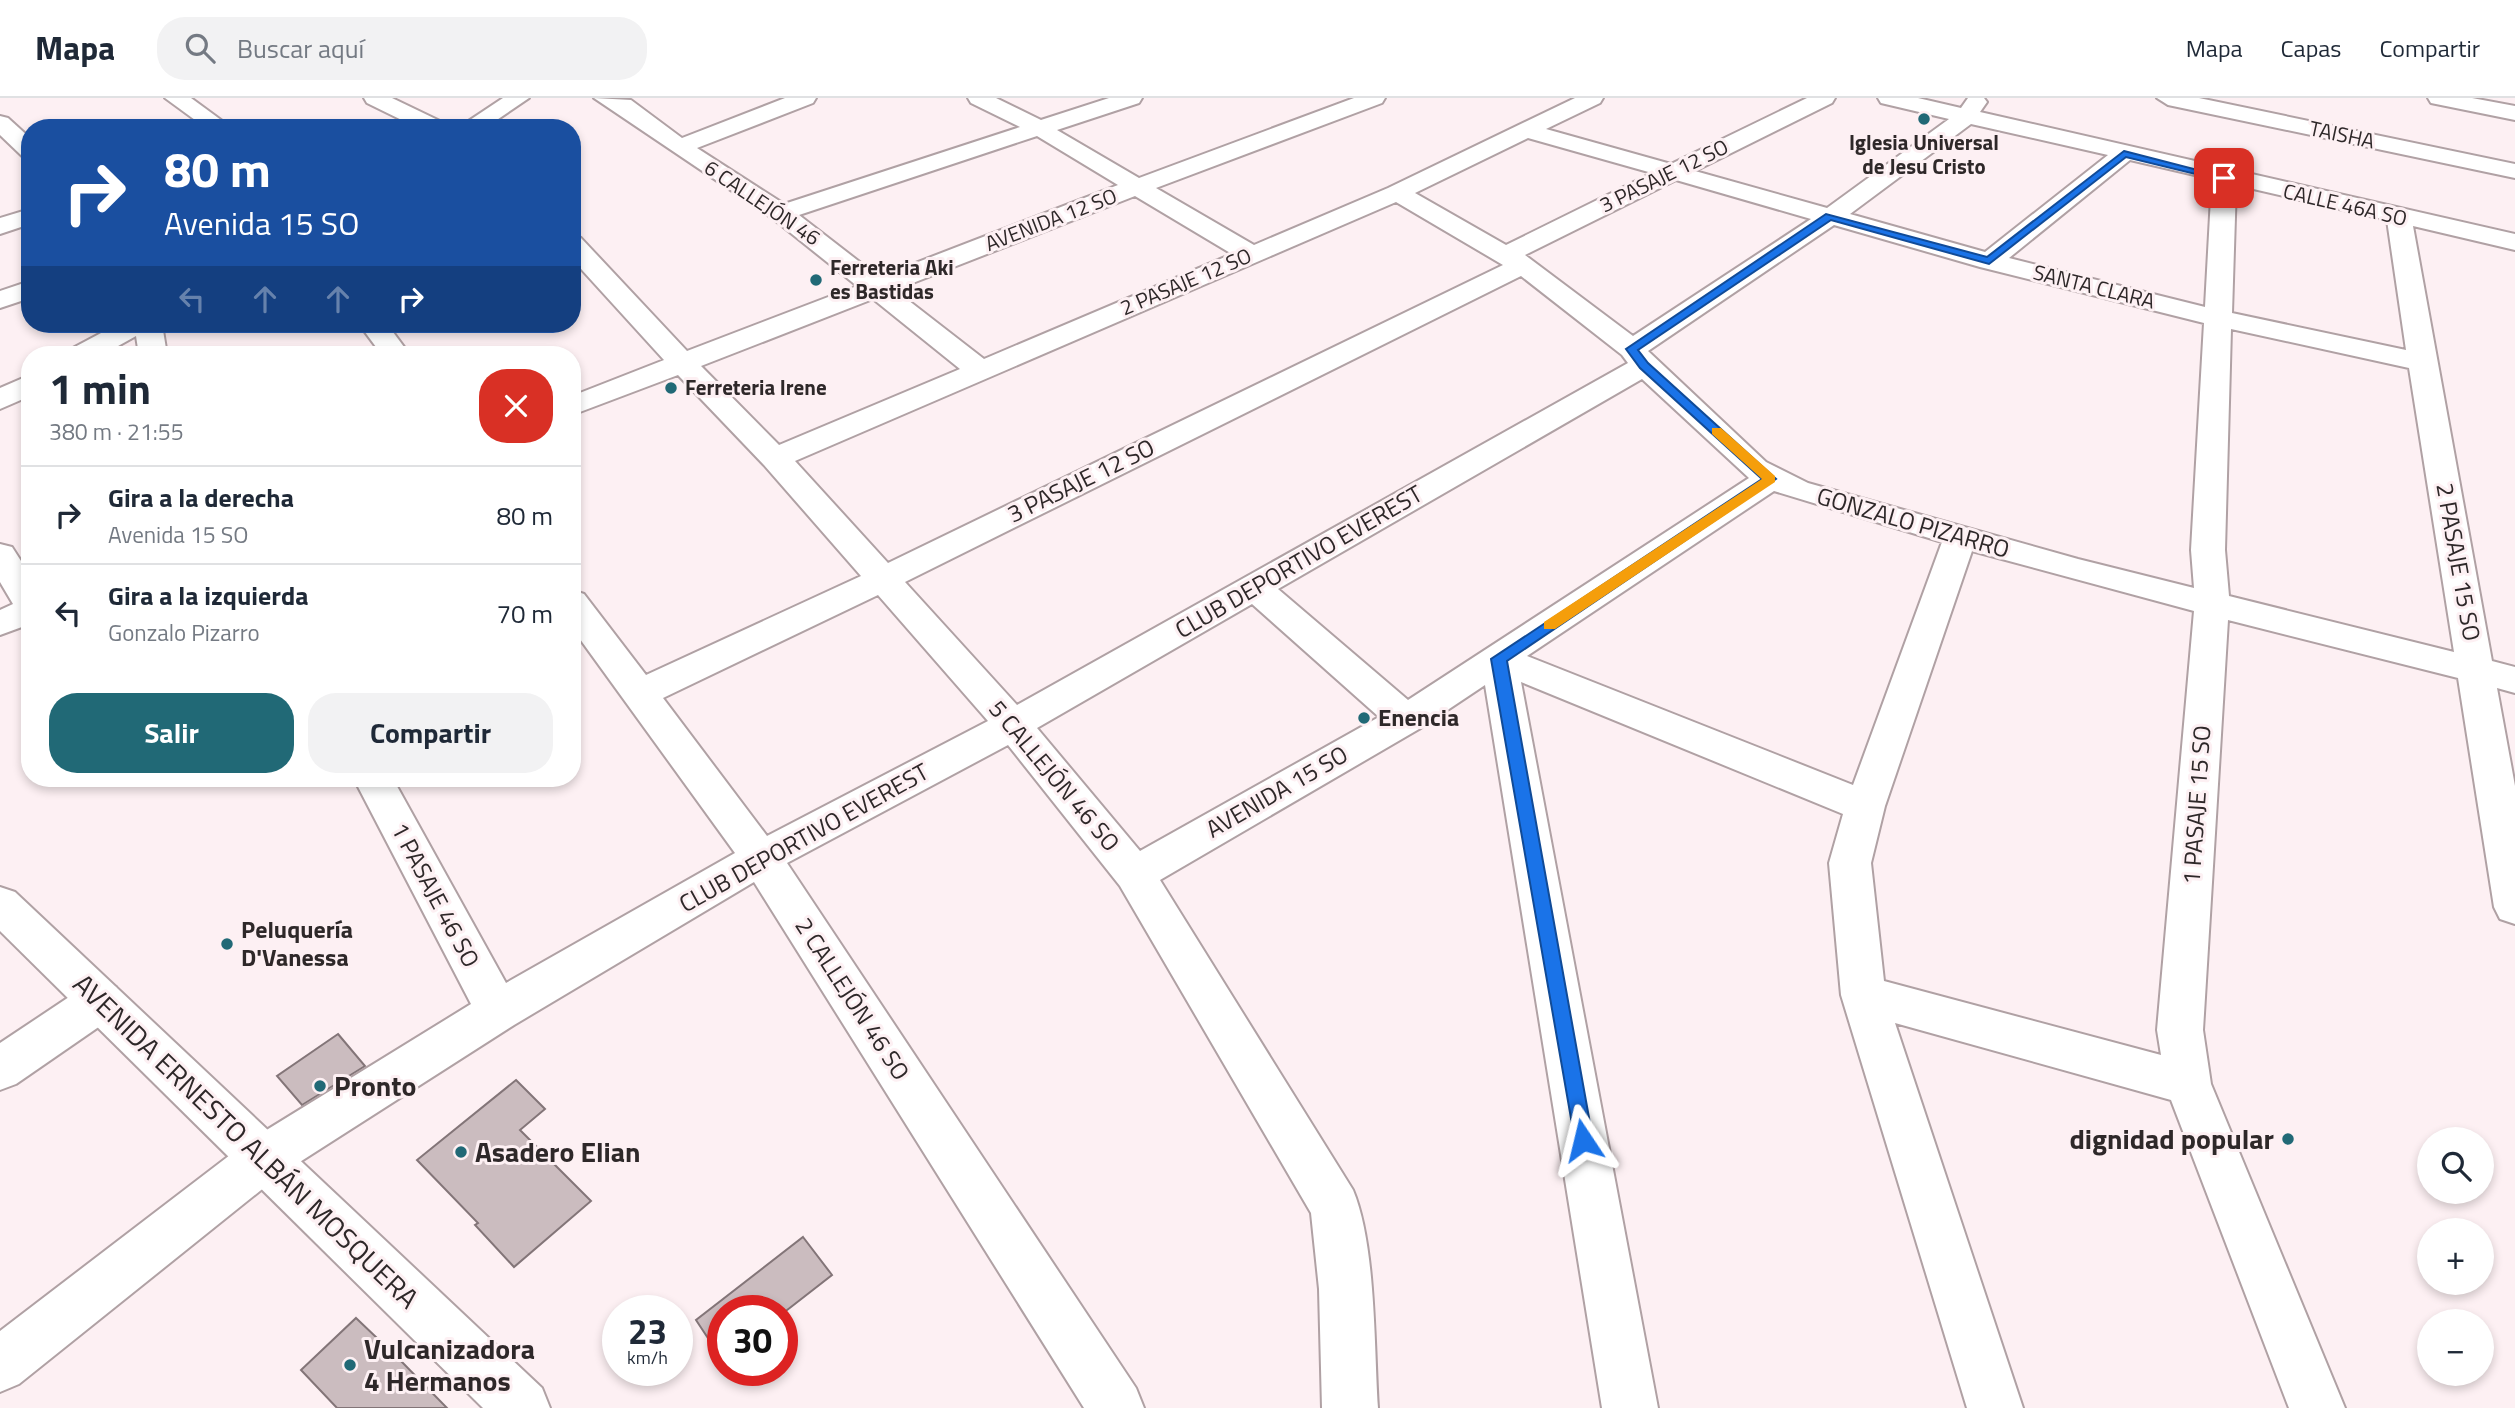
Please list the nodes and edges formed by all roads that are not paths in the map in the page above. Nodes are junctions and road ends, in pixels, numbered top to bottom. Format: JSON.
{"nodes":[{"id":1,"x":176,"y":98,"type":"edge"},
{"id":2,"x":375,"y":98,"type":"edge"},
{"id":3,"x":518,"y":98,"type":"edge"},
{"id":4,"x":605,"y":98,"type":"edge"},
{"id":5,"x":805,"y":98,"type":"edge"},
{"id":6,"x":979,"y":98,"type":"edge"},
{"id":7,"x":1131,"y":98,"type":"edge"},
{"id":8,"x":1374,"y":98,"type":"edge"},
{"id":9,"x":1592,"y":98,"type":"edge"},
{"id":10,"x":1824,"y":98,"type":"edge"},
{"id":11,"x":1889,"y":98,"type":"edge"},
{"id":12,"x":2168,"y":98,"type":"edge"},
{"id":13,"x":2439,"y":98,"type":"edge"},
{"id":14,"x":1972,"y":107,"type":"edge"},
{"id":15,"x":2515,"y":113,"type":"edge"},
{"id":16,"x":208,"y":119,"type":"edge"},
{"id":17,"x":418,"y":119,"type":"edge"},
{"id":18,"x":484,"y":119,"type":"edge"},
{"id":19,"x":0,"y":124,"type":"edge"},
{"id":20,"x":1037,"y":127,"type":"junction"},
{"id":21,"x":1528,"y":131,"type":"junction"},
{"id":22,"x":21,"y":143,"type":"edge"},
{"id":23,"x":679,"y":147,"type":"junction"},
{"id":24,"x":21,"y":151,"type":"edge"},
{"id":25,"x":2124,"y":154,"type":"junction"},
{"id":26,"x":0,"y":156,"type":"edge"},
{"id":27,"x":2515,"y":171,"type":"edge"},
{"id":28,"x":1671,"y":172,"type":"junction"},
{"id":29,"x":2224,"y":178,"type":"junction"},
{"id":30,"x":1136,"y":187,"type":"junction"},
{"id":31,"x":1397,"y":193,"type":"junction"},
{"id":32,"x":781,"y":213,"type":"junction"},
{"id":33,"x":1830,"y":216,"type":"junction"},
{"id":34,"x":2399,"y":217,"type":"junction"},
{"id":35,"x":21,"y":219,"type":"edge"},
{"id":36,"x":0,"y":226,"type":"edge"},
{"id":37,"x":2515,"y":242,"type":"edge"},
{"id":38,"x":581,"y":253,"type":"edge"},
{"id":39,"x":1251,"y":254,"type":"junction"},
{"id":40,"x":1514,"y":260,"type":"junction"},
{"id":41,"x":1989,"y":261,"type":"junction"},
{"id":42,"x":878,"y":286,"type":"junction"},
{"id":43,"x":21,"y":292,"type":"edge"},
{"id":44,"x":0,"y":300,"type":"edge"},
{"id":45,"x":2218,"y":318,"type":"junction"},
{"id":46,"x":121,"y":333,"type":"edge"},
{"id":47,"x":98,"y":346,"type":"edge"},
{"id":48,"x":1638,"y":357,"type":"junction"},
{"id":49,"x":2421,"y":362,"type":"junction"},
{"id":50,"x":682,"y":363,"type":"junction"},
{"id":51,"x":980,"y":370,"type":"junction"},
{"id":52,"x":21,"y":389,"type":"edge"},
{"id":53,"x":0,"y":400,"type":"edge"},
{"id":54,"x":581,"y":402,"type":"edge"},
{"id":55,"x":775,"y":458,"type":"junction"},
{"id":56,"x":1770,"y":479,"type":"junction"},
{"id":57,"x":1960,"y":537,"type":"junction"},
{"id":58,"x":0,"y":555,"type":"edge"},
{"id":59,"x":883,"y":579,"type":"junction"},
{"id":60,"x":1254,"y":587,"type":"junction"},
{"id":61,"x":21,"y":589,"type":"edge"},
{"id":62,"x":2212,"y":602,"type":"junction"},
{"id":63,"x":21,"y":615,"type":"edge"},
{"id":64,"x":581,"y":615,"type":"edge"},
{"id":65,"x":0,"y":624,"type":"edge"},
{"id":66,"x":1499,"y":659,"type":"junction"},
{"id":67,"x":2478,"y":671,"type":"junction"},
{"id":68,"x":2515,"y":680,"type":"edge"},
{"id":69,"x":638,"y":694,"type":"junction"},
{"id":70,"x":1406,"y":719,"type":"junction"},
{"id":71,"x":1013,"y":725,"type":"junction"},
{"id":72,"x":377,"y":787,"type":"edge"},
{"id":73,"x":1866,"y":806,"type":"junction"},
{"id":74,"x":761,"y":858,"type":"junction"},
{"id":75,"x":1135,"y":874,"type":"junction"},
{"id":76,"x":0,"y":904,"type":"edge"},
{"id":77,"x":2515,"y":906,"type":"edge"},
{"id":78,"x":1863,"y":995,"type":"junction"},
{"id":79,"x":100,"y":1001,"type":"junction"},
{"id":80,"x":498,"y":1011,"type":"junction"},
{"id":81,"x":0,"y":1069,"type":"edge"},
{"id":82,"x":2188,"y":1084,"type":"junction"},
{"id":83,"x":264,"y":1158,"type":"junction"},
{"id":84,"x":0,"y":1365,"type":"edge"},
{"id":85,"x":522,"y":1408,"type":"edge"},
{"id":86,"x":1116,"y":1408,"type":"edge"},
{"id":87,"x":1350,"y":1408,"type":"edge"},
{"id":88,"x":1630,"y":1408,"type":"edge"},
{"id":89,"x":1995,"y":1408,"type":"edge"},
{"id":90,"x":2317,"y":1408,"type":"edge"}],
"edges":[{"from":1,"to":16,"type":"street"},
{"from":2,"to":17,"type":"street"},
{"from":3,"to":18,"type":"street"},
{"from":4,"to":23,"type":"street","name":"6 CALLEJÓN 46"},
{"from":5,"to":23,"type":"street"},
{"from":6,"to":20,"type":"street"},
{"from":7,"to":20,"type":"street"},
{"from":8,"to":30,"type":"street","name":"AVENIDA 12 SO"},
{"from":9,"to":21,"type":"street","name":"2 PASAJE 12 SO"},
{"from":10,"to":28,"type":"street","name":"3 PASAJE 12 SO"},
{"from":11,"to":14,"type":"street","name":"CALLE 46A SO"},
{"from":12,"to":27,"type":"street","name":"TAISHA"},
{"from":13,"to":15,"type":"street"},
{"from":14,"to":25,"type":"street","name":"CALLE 46A SO"},
{"from":14,"to":33,"type":"street","name":"CLUB DEPORTIVO EVEREST"},
{"from":19,"to":22,"type":"street"},
{"from":20,"to":30,"type":"street"},
{"from":20,"to":32,"type":"street"},
{"from":21,"to":28,"type":"street","name":"SANTA CLARA"},
{"from":21,"to":31,"type":"street","name":"2 PASAJE 12 SO"},
{"from":23,"to":32,"type":"street","name":"6 CALLEJÓN 46"},
{"from":24,"to":26,"type":"street"},
{"from":25,"to":29,"type":"street","name":"CALLE 46A SO"},
{"from":25,"to":41,"type":"street"},
{"from":28,"to":33,"type":"street","name":"SANTA CLARA"},
{"from":28,"to":40,"type":"street","name":"3 PASAJE 12 SO"},
{"from":29,"to":34,"type":"street","name":"CALLE 46A SO"},
{"from":29,"to":45,"type":"street","name":"1 PASAJE 15 SO"},
{"from":30,"to":39,"type":"street"},
{"from":30,"to":42,"type":"street","name":"AVENIDA 12 SO"},
{"from":31,"to":39,"type":"street","name":"2 PASAJE 12 SO"},
{"from":31,"to":40,"type":"street","name":"GONZALO PIZARRO"},
{"from":32,"to":42,"type":"street","name":"6 CALLEJÓN 46"},
{"from":33,"to":41,"type":"street","name":"SANTA CLARA"},
{"from":33,"to":48,"type":"street","name":"CLUB DEPORTIVO EVEREST"},
{"from":34,"to":37,"type":"street","name":"CALLE 46A SO"},
{"from":34,"to":49,"type":"street","name":"2 PASAJE 15 SO"},
{"from":35,"to":36,"type":"street"},
{"from":38,"to":50,"type":"street","name":"5 CALLEJÓN 46 SO"},
{"from":39,"to":51,"type":"street","name":"2 PASAJE 12 SO"},
{"from":40,"to":48,"type":"street","name":"GONZALO PIZARRO"},
{"from":40,"to":59,"type":"street","name":"3 PASAJE 12 SO"},
{"from":41,"to":45,"type":"street","name":"SANTA CLARA"},
{"from":42,"to":50,"type":"street","name":"AVENIDA 12 SO"},
{"from":42,"to":51,"type":"street","name":"6 CALLEJÓN 46"},
{"from":43,"to":44,"type":"street"},
{"from":45,"to":49,"type":"street","name":"SANTA CLARA"},
{"from":45,"to":62,"type":"street","name":"1 PASAJE 15 SO"},
{"from":46,"to":47,"type":"street"},
{"from":48,"to":56,"type":"street","name":"GONZALO PIZARRO"},
{"from":48,"to":60,"type":"street","name":"CLUB DEPORTIVO EVEREST"},
{"from":49,"to":67,"type":"street","name":"2 PASAJE 15 SO"},
{"from":50,"to":54,"type":"street","name":"AVENIDA 12 SO"},
{"from":50,"to":55,"type":"street","name":"5 CALLEJÓN 46 SO"},
{"from":51,"to":55,"type":"street","name":"2 PASAJE 12 SO"},
{"from":52,"to":53,"type":"street"},
{"from":55,"to":59,"type":"street","name":"5 CALLEJÓN 46 SO"},
{"from":56,"to":57,"type":"street","name":"GONZALO PIZARRO"},
{"from":56,"to":66,"type":"street","name":"AVENIDA 15 SO"},
{"from":57,"to":62,"type":"street","name":"GONZALO PIZARRO"},
{"from":57,"to":73,"type":"street"},
{"from":58,"to":61,"type":"street"},
{"from":59,"to":69,"type":"street","name":"3 PASAJE 12 SO"},
{"from":59,"to":71,"type":"street","name":"5 CALLEJÓN 46 SO"},
{"from":60,"to":70,"type":"street"},
{"from":60,"to":71,"type":"street","name":"CLUB DEPORTIVO EVEREST"},
{"from":62,"to":67,"type":"street","name":"GONZALO PIZARRO"},
{"from":62,"to":82,"type":"street","name":"1 PASAJE 15 SO"},
{"from":63,"to":65,"type":"street"},
{"from":64,"to":69,"type":"street","name":"2 CALLEJÓN 46 SO"},
{"from":66,"to":70,"type":"street","name":"AVENIDA 15 SO"},
{"from":66,"to":73,"type":"street"},
{"from":66,"to":88,"type":"street"},
{"from":67,"to":68,"type":"street","name":"GONZALO PIZARRO"},
{"from":67,"to":77,"type":"street","name":"2 PASAJE 15 SO"},
{"from":69,"to":74,"type":"street","name":"2 CALLEJÓN 46 SO"},
{"from":70,"to":75,"type":"street","name":"AVENIDA 15 SO"},
{"from":71,"to":74,"type":"street","name":"CLUB DEPORTIVO EVEREST"},
{"from":71,"to":75,"type":"street","name":"5 CALLEJÓN 46 SO"},
{"from":72,"to":80,"type":"street","name":"1 PASAJE 46 SO"},
{"from":73,"to":78,"type":"street"},
{"from":74,"to":80,"type":"street","name":"CLUB DEPORTIVO EVEREST"},
{"from":74,"to":86,"type":"street","name":"2 CALLEJÓN 46 SO"},
{"from":75,"to":87,"type":"street","name":"5 CALLEJÓN 46 SO"},
{"from":76,"to":79,"type":"street","name":"AVENIDA ERNESTO ALBÁN MOSQUERA"},
{"from":78,"to":82,"type":"street"},
{"from":78,"to":89,"type":"street"},
{"from":79,"to":81,"type":"street"},
{"from":79,"to":83,"type":"street","name":"AVENIDA ERNESTO ALBÁN MOSQUERA"},
{"from":80,"to":83,"type":"street","name":"CLUB DEPORTIVO EVEREST"},
{"from":82,"to":90,"type":"street","name":"1 PASAJE 15 SO"},
{"from":83,"to":84,"type":"street","name":"CLUB DEPORTIVO EVEREST"},
{"from":83,"to":85,"type":"street","name":"AVENIDA ERNESTO ALBÁN MOSQUERA"}]}
